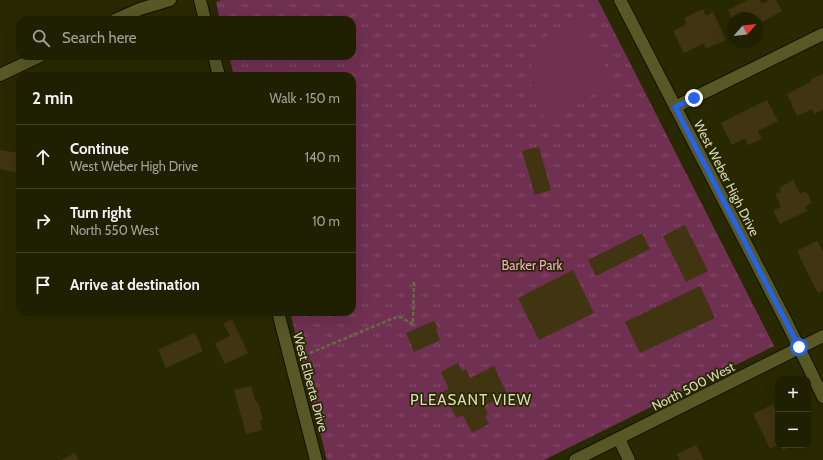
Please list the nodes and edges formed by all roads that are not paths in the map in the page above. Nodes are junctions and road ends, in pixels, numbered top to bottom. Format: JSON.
{"nodes":[{"id":1,"x":170,"y":0,"type":"edge"},
{"id":2,"x":200,"y":0,"type":"edge"},
{"id":3,"x":620,"y":0,"type":"edge"},
{"id":4,"x":124,"y":16,"type":"edge"},
{"id":5,"x":204,"y":16,"type":"edge"},
{"id":6,"x":823,"y":34,"type":"edge"},
{"id":7,"x":32,"y":60,"type":"edge"},
{"id":8,"x":215,"y":60,"type":"edge"},
{"id":9,"x":218,"y":72,"type":"edge"},
{"id":10,"x":0,"y":76,"type":"edge"},
{"id":11,"x":675,"y":107,"type":"junction"},
{"id":12,"x":279,"y":316,"type":"edge"},
{"id":13,"x":823,"y":336,"type":"edge"},
{"id":14,"x":799,"y":347,"type":"junction"},
{"id":15,"x":823,"y":396,"type":"edge"},
{"id":16,"x":619,"y":438,"type":"junction"},
{"id":17,"x":316,"y":460,"type":"edge"},
{"id":18,"x":575,"y":460,"type":"edge"},
{"id":19,"x":630,"y":460,"type":"edge"}],
"edges":[{"from":1,"to":4,"type":"street"},
{"from":2,"to":5,"type":"street"},
{"from":3,"to":11,"type":"street","name":"West Weber High Drive"},
{"from":6,"to":11,"type":"street"},
{"from":7,"to":10,"type":"street"},
{"from":8,"to":9,"type":"street"},
{"from":11,"to":14,"type":"street","name":"West Weber High Drive"},
{"from":12,"to":17,"type":"street","name":"West Elberta Drive"},
{"from":13,"to":14,"type":"street","name":"North 500 West"},
{"from":14,"to":15,"type":"street","name":"West Weber High Drive"},
{"from":14,"to":16,"type":"street","name":"North 500 West"},
{"from":16,"to":18,"type":"street","name":"North 500 West"},
{"from":16,"to":19,"type":"street"}]}
